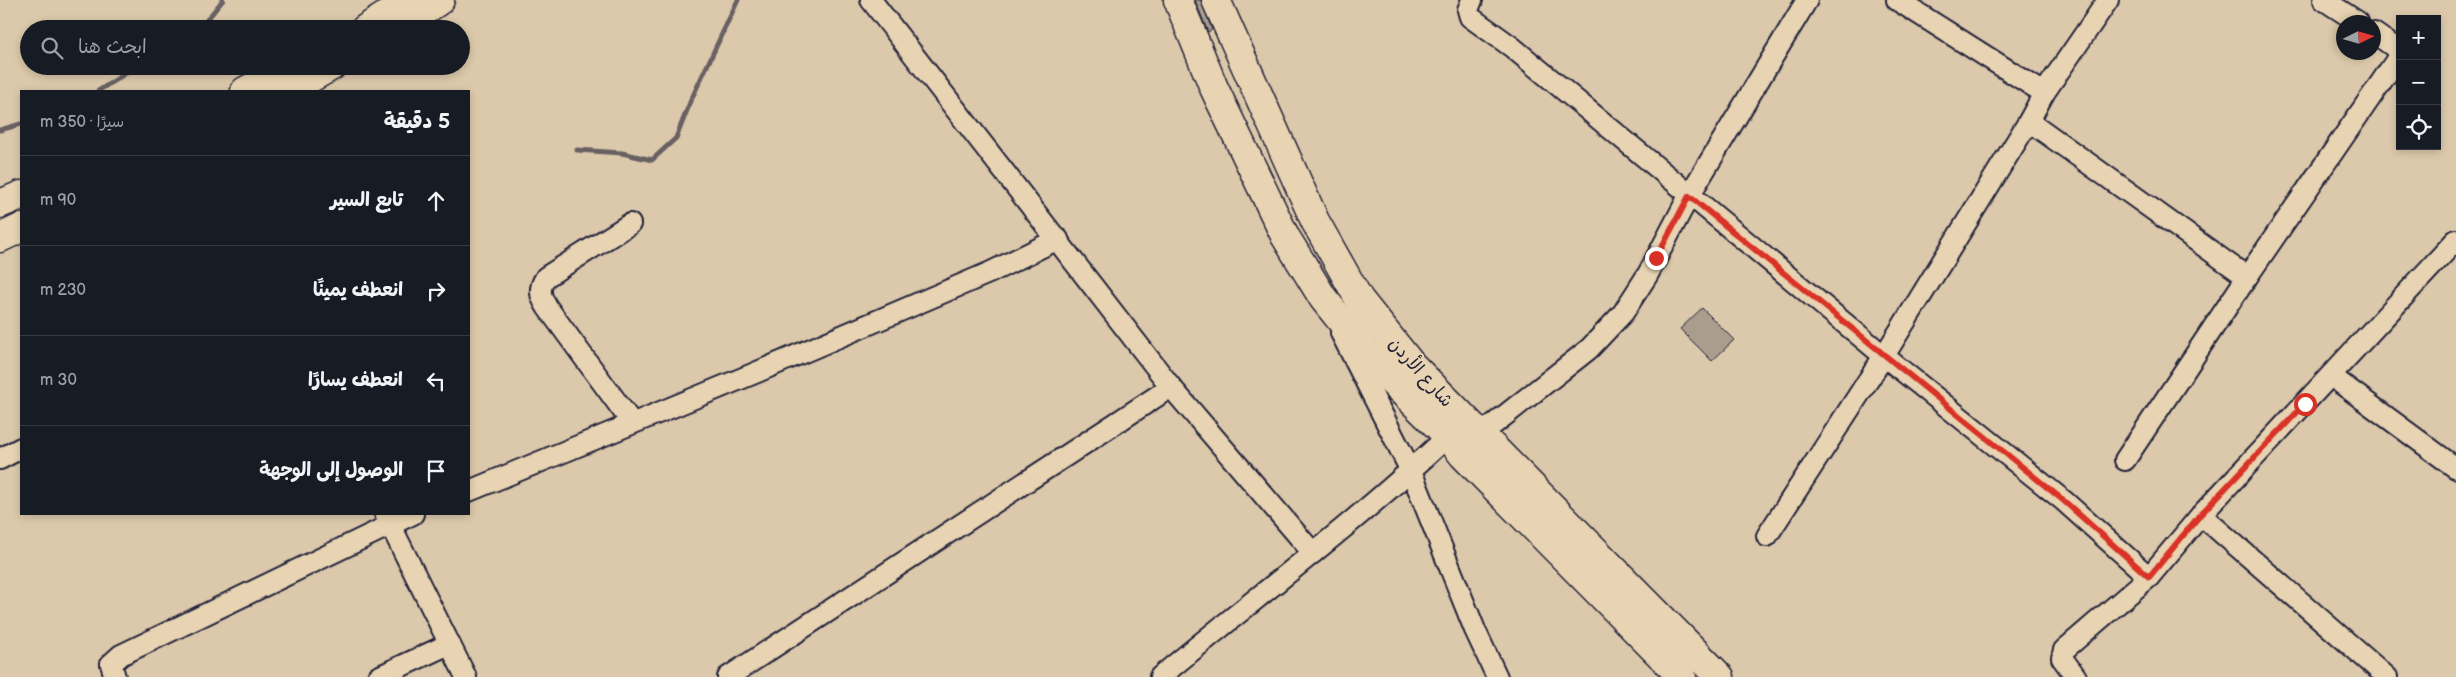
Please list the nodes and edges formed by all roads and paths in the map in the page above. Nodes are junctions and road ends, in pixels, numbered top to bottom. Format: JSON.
{"nodes":[{"id":1,"x":410,"y":0,"type":"edge"},
{"id":2,"x":440,"y":0,"type":"edge"},
{"id":3,"x":870,"y":0,"type":"edge"},
{"id":4,"x":1178,"y":0,"type":"edge"},
{"id":5,"x":1216,"y":0,"type":"edge"},
{"id":6,"x":1472,"y":0,"type":"edge"},
{"id":7,"x":1807,"y":0,"type":"edge"},
{"id":8,"x":1897,"y":0,"type":"edge"},
{"id":9,"x":2108,"y":0,"type":"edge"},
{"id":10,"x":2324,"y":0,"type":"edge"},
{"id":11,"x":2347,"y":15,"type":"edge"},
{"id":12,"x":379,"y":20,"type":"edge"},
{"id":13,"x":411,"y":20,"type":"edge"},
{"id":14,"x":2381,"y":38,"type":"edge"},
{"id":15,"x":276,"y":75,"type":"edge"},
{"id":16,"x":316,"y":75,"type":"edge"},
{"id":17,"x":247,"y":90,"type":"edge"},
{"id":18,"x":290,"y":90,"type":"edge"},
{"id":19,"x":2044,"y":92,"type":"junction"},
{"id":20,"x":2030,"y":121,"type":"junction"},
{"id":21,"x":20,"y":195,"type":"edge"},
{"id":22,"x":1689,"y":196,"type":"junction"},
{"id":23,"x":0,"y":204,"type":"edge"},
{"id":24,"x":1315,"y":221,"type":"junction"},
{"id":25,"x":630,"y":224,"type":"dead end"},
{"id":26,"x":20,"y":228,"type":"edge"},
{"id":27,"x":1285,"y":236,"type":"junction"},
{"id":28,"x":0,"y":238,"type":"edge"},
{"id":29,"x":1058,"y":239,"type":"junction"},
{"id":30,"x":2456,"y":240,"type":"edge"},
{"id":31,"x":2247,"y":277,"type":"junction"},
{"id":32,"x":1323,"y":298,"type":"junction"},
{"id":33,"x":1884,"y":356,"type":"junction"},
{"id":34,"x":2331,"y":376,"type":"junction"},
{"id":35,"x":1171,"y":386,"type":"junction"},
{"id":36,"x":632,"y":423,"type":"junction"},
{"id":37,"x":1480,"y":435,"type":"junction"},
{"id":38,"x":1448,"y":436,"type":"junction"},
{"id":39,"x":20,"y":449,"type":"edge"},
{"id":40,"x":0,"y":459,"type":"edge"},
{"id":41,"x":2125,"y":460,"type":"dead end"},
{"id":42,"x":2456,"y":468,"type":"edge"},
{"id":43,"x":1411,"y":471,"type":"junction"},
{"id":44,"x":470,"y":491,"type":"edge"},
{"id":45,"x":407,"y":515,"type":"edge"},
{"id":46,"x":2200,"y":515,"type":"junction"},
{"id":47,"x":388,"y":518,"type":"edge"},
{"id":48,"x":1768,"y":536,"type":"dead end"},
{"id":49,"x":1313,"y":553,"type":"junction"},
{"id":50,"x":2149,"y":577,"type":"junction"},
{"id":51,"x":449,"y":644,"type":"junction"},
{"id":52,"x":115,"y":677,"type":"edge"},
{"id":53,"x":378,"y":677,"type":"edge"},
{"id":54,"x":466,"y":677,"type":"edge"},
{"id":55,"x":728,"y":677,"type":"edge"},
{"id":56,"x":1160,"y":677,"type":"edge"},
{"id":57,"x":1497,"y":677,"type":"edge"},
{"id":58,"x":1682,"y":677,"type":"edge"},
{"id":59,"x":1720,"y":677,"type":"edge"},
{"id":60,"x":2076,"y":677,"type":"edge"},
{"id":61,"x":2388,"y":677,"type":"edge"}],
"edges":[{"from":1,"to":12,"type":"main road"},
{"from":2,"to":13,"type":"main road"},
{"from":3,"to":29,"type":"street"},
{"from":4,"to":27,"type":"main road","name":"شارع الأردن"},
{"from":5,"to":24,"type":"main road","name":"شارع الأردن"},
{"from":6,"to":22,"type":"street"},
{"from":7,"to":22,"type":"street"},
{"from":8,"to":19,"type":"street"},
{"from":9,"to":19,"type":"street"},
{"from":10,"to":11,"type":"street"},
{"from":14,"to":31,"type":"street"},
{"from":15,"to":17,"type":"main road"},
{"from":16,"to":18,"type":"main road"},
{"from":19,"to":20,"type":"street"},
{"from":20,"to":31,"type":"street"},
{"from":20,"to":33,"type":"street"},
{"from":21,"to":23,"type":"main road"},
{"from":22,"to":33,"type":"street"},
{"from":22,"to":37,"type":"street"},
{"from":24,"to":27,"type":"main road"},
{"from":24,"to":37,"type":"main road","name":"شارع الأردن"},
{"from":25,"to":36,"type":"street"},
{"from":26,"to":28,"type":"main road"},
{"from":27,"to":32,"type":"main road","name":"شارع الأردن"},
{"from":29,"to":35,"type":"street"},
{"from":29,"to":36,"type":"street"},
{"from":30,"to":34,"type":"street"},
{"from":31,"to":41,"type":"street"},
{"from":32,"to":38,"type":"main road","name":"شارع الأردن"},
{"from":32,"to":43,"type":"street"},
{"from":33,"to":48,"type":"street"},
{"from":33,"to":50,"type":"street"},
{"from":34,"to":42,"type":"street"},
{"from":34,"to":46,"type":"street"},
{"from":35,"to":49,"type":"street"},
{"from":35,"to":55,"type":"street"},
{"from":36,"to":44,"type":"street"},
{"from":37,"to":59,"type":"main road","name":"شارع الأردن"},
{"from":38,"to":43,"type":"street"},
{"from":38,"to":58,"type":"main road","name":"شارع الأردن"},
{"from":39,"to":40,"type":"street"},
{"from":43,"to":49,"type":"street"},
{"from":43,"to":57,"type":"street"},
{"from":45,"to":47,"type":"street"},
{"from":46,"to":50,"type":"street"},
{"from":46,"to":61,"type":"street"},
{"from":47,"to":51,"type":"street"},
{"from":47,"to":52,"type":"street"},
{"from":49,"to":56,"type":"street"},
{"from":50,"to":60,"type":"street"},
{"from":51,"to":53,"type":"street"},
{"from":51,"to":54,"type":"street"}]}
